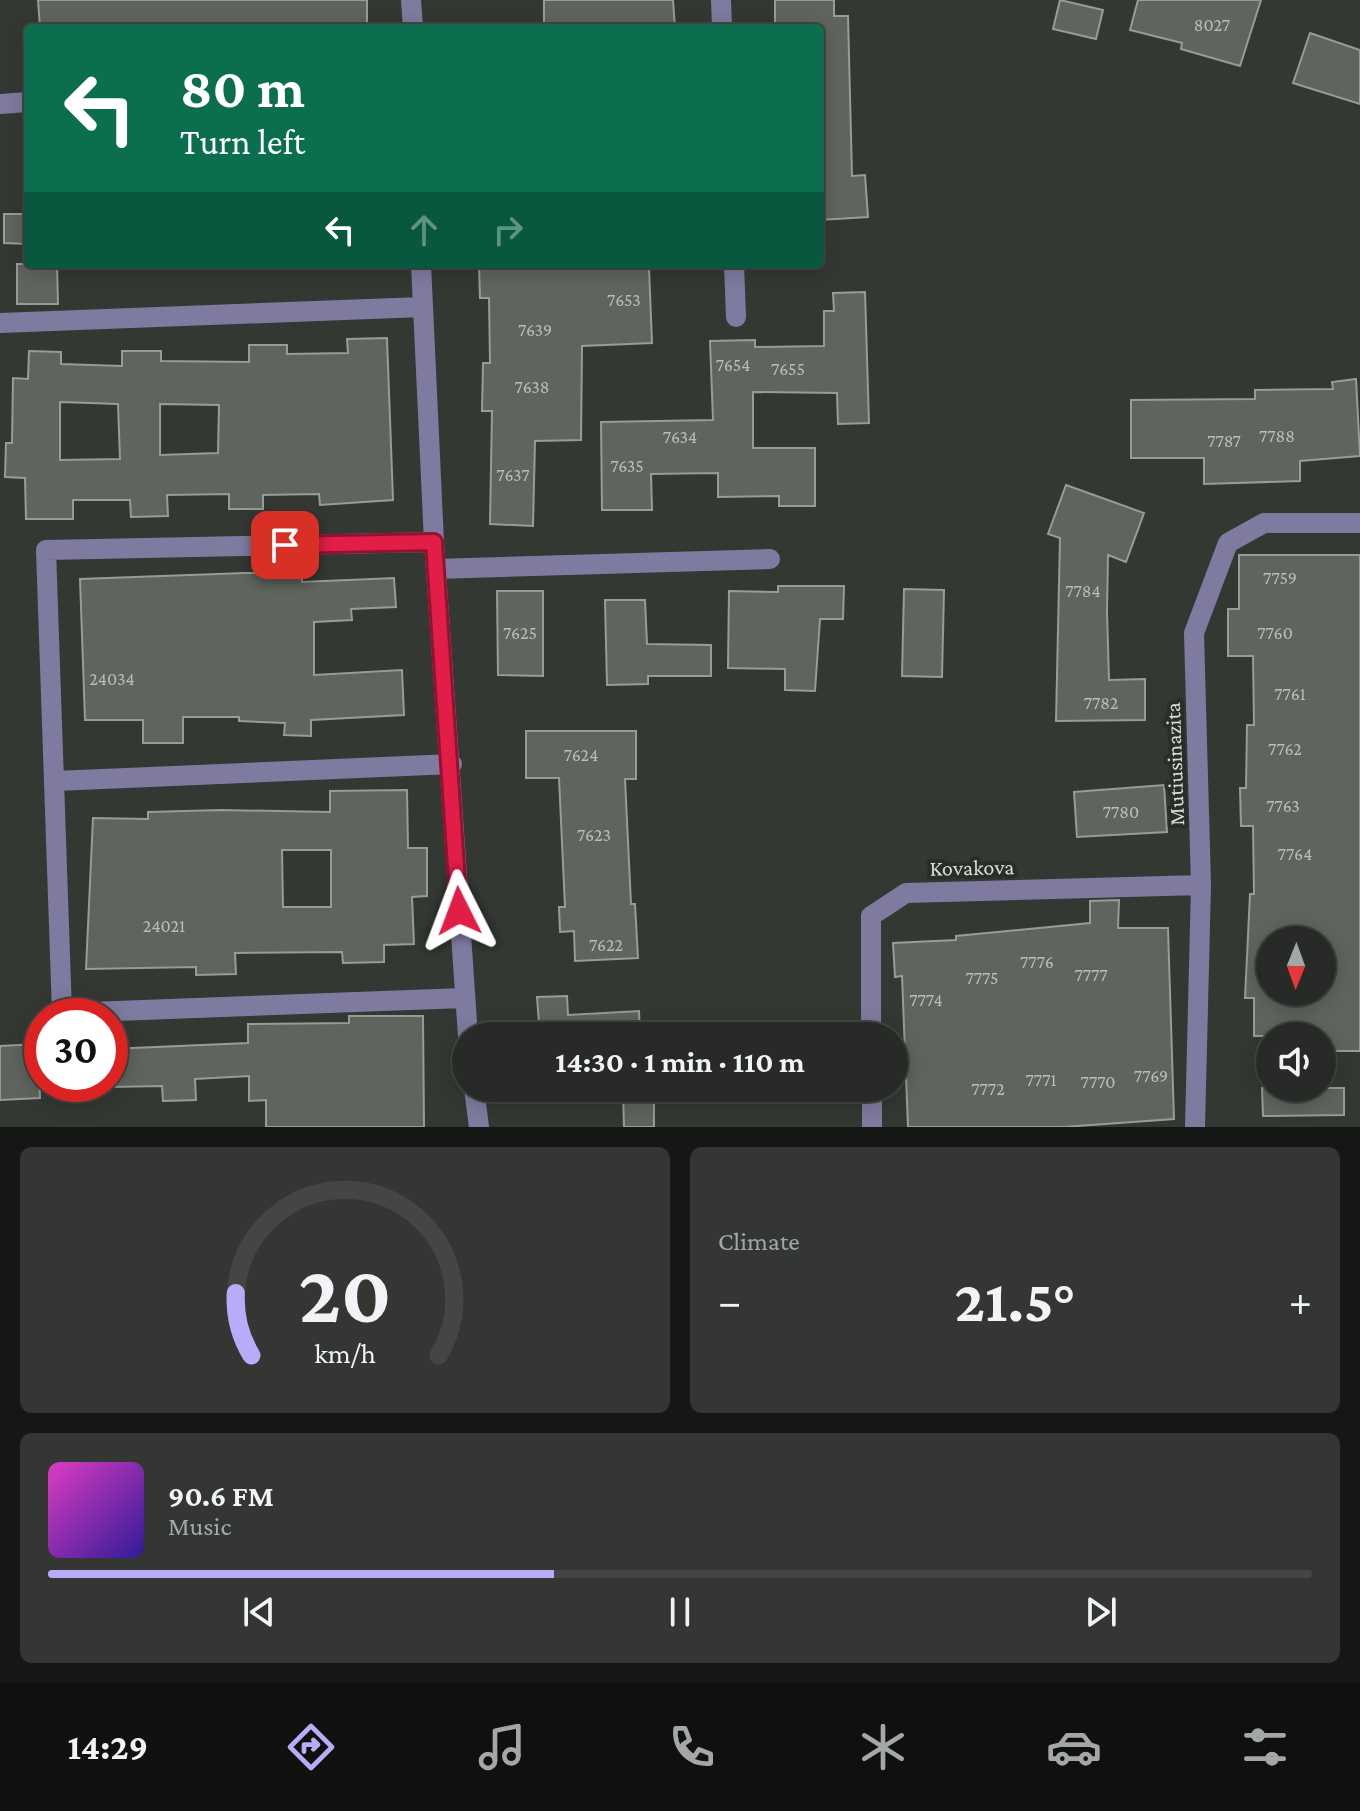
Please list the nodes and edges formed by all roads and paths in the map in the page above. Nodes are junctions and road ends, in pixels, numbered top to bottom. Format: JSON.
{"nodes":[{"id":1,"x":411,"y":0,"type":"edge"},
{"id":2,"x":721,"y":0,"type":"edge"},
{"id":3,"x":413,"y":24,"type":"edge"},
{"id":4,"x":722,"y":24,"type":"edge"},
{"id":5,"x":24,"y":102,"type":"edge"},
{"id":6,"x":0,"y":104,"type":"edge"},
{"id":7,"x":421,"y":268,"type":"edge"},
{"id":8,"x":734,"y":268,"type":"edge"},
{"id":9,"x":422,"y":307,"type":"junction"},
{"id":10,"x":736,"y":317,"type":"dead end"},
{"id":11,"x":0,"y":323,"type":"edge"},
{"id":12,"x":1360,"y":523,"type":"edge"},
{"id":13,"x":434,"y":542,"type":"junction"},
{"id":14,"x":770,"y":559,"type":"dead end"},
{"id":15,"x":436,"y":569,"type":"junction"},
{"id":16,"x":452,"y":764,"type":"junction"},
{"id":17,"x":55,"y":781,"type":"junction"},
{"id":18,"x":1201,"y":885,"type":"junction"},
{"id":19,"x":464,"y":998,"type":"junction"},
{"id":20,"x":467,"y":1022,"type":"edge"},
{"id":21,"x":871,"y":1022,"type":"edge"},
{"id":22,"x":476,"y":1102,"type":"edge"},
{"id":23,"x":872,"y":1102,"type":"edge"},
{"id":24,"x":479,"y":1127,"type":"edge"},
{"id":25,"x":872,"y":1127,"type":"edge"},
{"id":26,"x":1195,"y":1127,"type":"edge"}],
"edges":[{"from":1,"to":3,"type":"street"},
{"from":2,"to":4,"type":"street"},
{"from":5,"to":6,"type":"street"},
{"from":7,"to":9,"type":"street"},
{"from":8,"to":10,"type":"street"},
{"from":9,"to":11,"type":"street"},
{"from":9,"to":13,"type":"street"},
{"from":12,"to":18,"type":"street","name":"Mutiusinazita"},
{"from":13,"to":15,"type":"street"},
{"from":13,"to":17,"type":"street"},
{"from":14,"to":15,"type":"street"},
{"from":15,"to":16,"type":"street"},
{"from":16,"to":17,"type":"street"},
{"from":16,"to":19,"type":"street"},
{"from":17,"to":19,"type":"street"},
{"from":18,"to":21,"type":"street","name":"Kovakova"},
{"from":18,"to":26,"type":"street","name":"Mutiusinazita"},
{"from":19,"to":20,"type":"street"},
{"from":22,"to":24,"type":"street"},
{"from":23,"to":25,"type":"street"}]}
